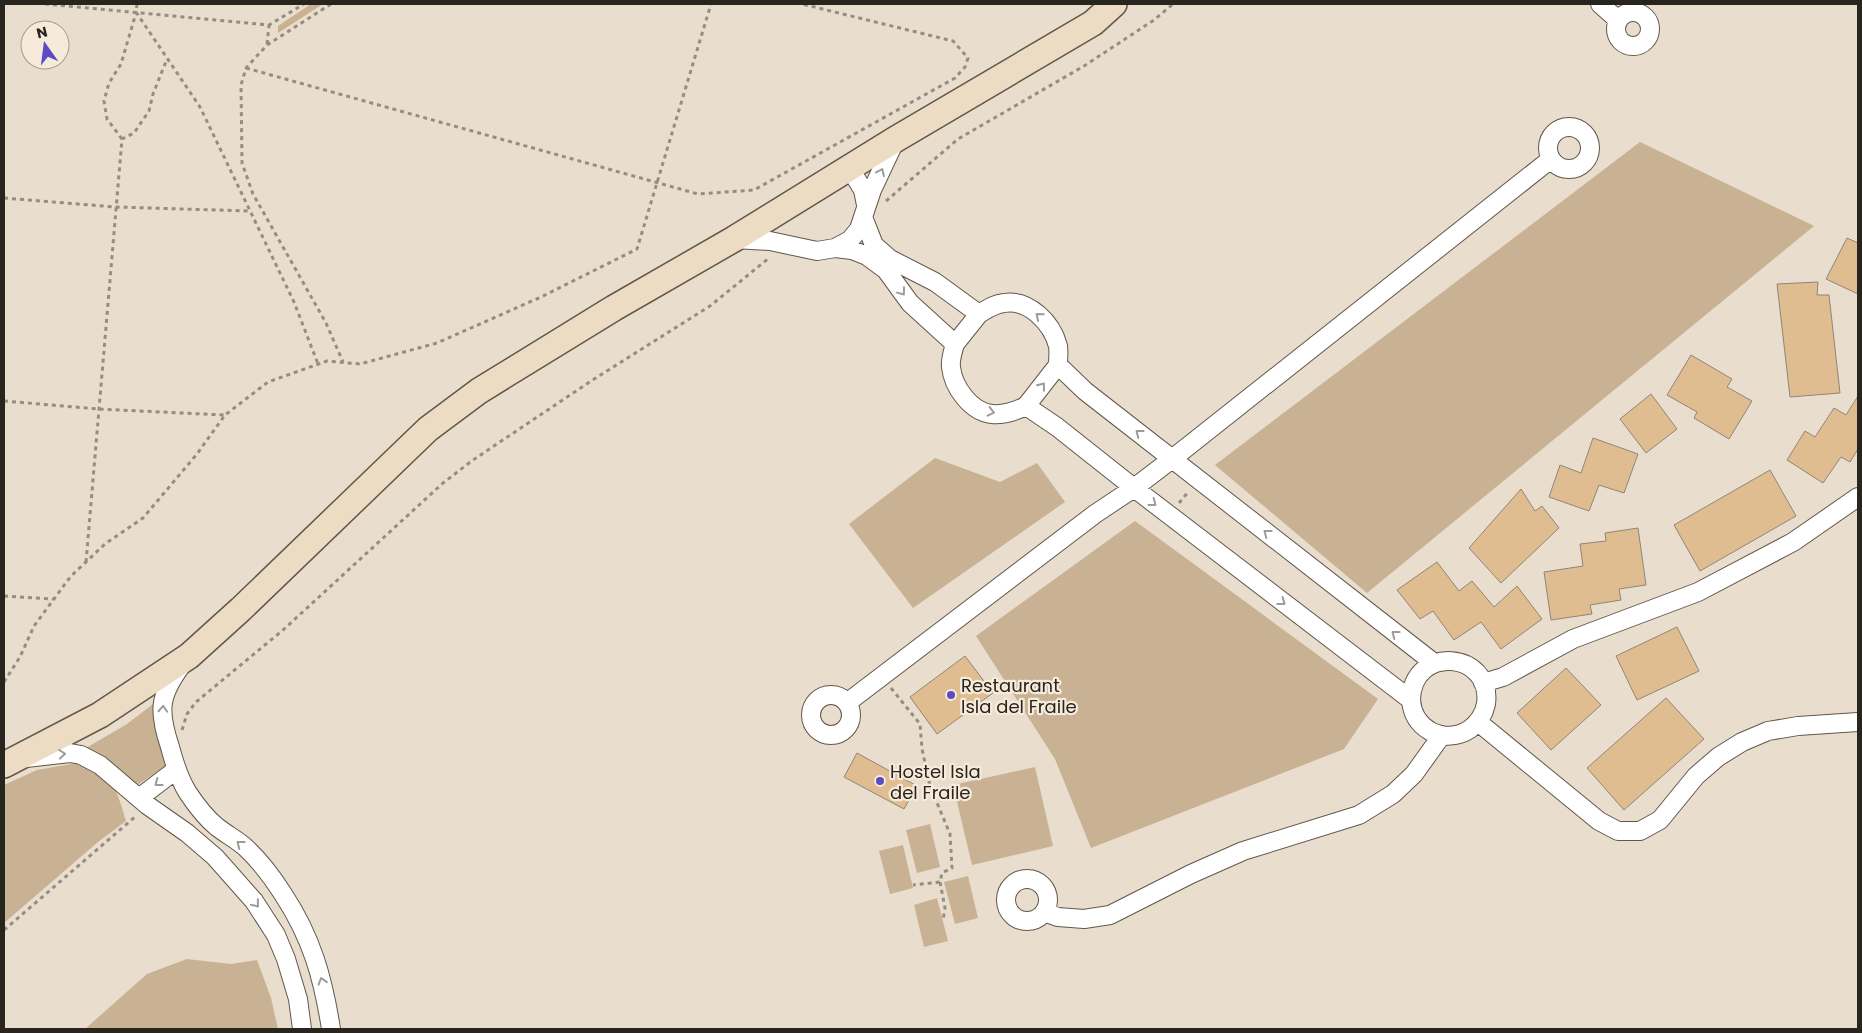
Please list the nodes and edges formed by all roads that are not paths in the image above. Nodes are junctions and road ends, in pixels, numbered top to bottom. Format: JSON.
{"nodes":[{"id":1,"x":1114,"y":4,"type":"edge"},
{"id":2,"x":1600,"y":4,"type":"edge"},
{"id":3,"x":1618,"y":20,"type":"dead end"},
{"id":4,"x":896,"y":139,"type":"junction"},
{"id":5,"x":1551,"y":159,"type":"dead end"},
{"id":6,"x":849,"y":167,"type":"junction"},
{"id":7,"x":865,"y":211,"type":"junction"},
{"id":8,"x":768,"y":217,"type":"junction"},
{"id":9,"x":734,"y":239,"type":"junction"},
{"id":10,"x":794,"y":247,"type":"junction"},
{"id":11,"x":835,"y":248,"type":"junction"},
{"id":12,"x":979,"y":314,"type":"junction"},
{"id":13,"x":955,"y":344,"type":"junction"},
{"id":14,"x":1058,"y":365,"type":"junction"},
{"id":15,"x":1026,"y":406,"type":"junction"},
{"id":16,"x":1172,"y":459,"type":"junction"},
{"id":17,"x":1134,"y":488,"type":"junction"},
{"id":18,"x":1858,"y":497,"type":"edge"},
{"id":19,"x":189,"y":656,"type":"junction"},
{"id":20,"x":1434,"y":663,"type":"junction"},
{"id":21,"x":1483,"y":683,"type":"junction"},
{"id":22,"x":1411,"y":700,"type":"junction"},
{"id":23,"x":848,"y":702,"type":"dead end"},
{"id":24,"x":1478,"y":722,"type":"junction"},
{"id":25,"x":1858,"y":722,"type":"edge"},
{"id":26,"x":1442,"y":735,"type":"junction"},
{"id":27,"x":9,"y":762,"type":"edge"},
{"id":28,"x":177,"y":769,"type":"junction"},
{"id":29,"x":143,"y":801,"type":"junction"},
{"id":30,"x":1044,"y":912,"type":"dead end"},
{"id":31,"x":302,"y":1029,"type":"edge"},
{"id":32,"x":331,"y":1029,"type":"edge"}],
"edges":[{"from":1,"to":4,"type":"main road"},
{"from":2,"to":3,"type":"street"},
{"from":4,"to":6,"type":"main road"},
{"from":7,"to":4,"type":"street","one_way":true},
{"from":5,"to":16,"type":"street"},
{"from":6,"to":7,"type":"street"},
{"from":6,"to":8,"type":"main road"},
{"from":7,"to":11,"type":"street"},
{"from":7,"to":12,"type":"street"},
{"from":8,"to":9,"type":"main road"},
{"from":8,"to":10,"type":"street"},
{"from":9,"to":10,"type":"street"},
{"from":9,"to":19,"type":"main road"},
{"from":10,"to":11,"type":"street"},
{"from":11,"to":13,"type":"street","one_way":true},
{"from":12,"to":13,"type":"street"},
{"from":14,"to":12,"type":"street","one_way":true},
{"from":13,"to":15,"type":"street","one_way":true},
{"from":15,"to":14,"type":"street","one_way":true},
{"from":16,"to":14,"type":"street","one_way":true},
{"from":15,"to":17,"type":"street"},
{"from":16,"to":17,"type":"street"},
{"from":20,"to":16,"type":"street","one_way":true},
{"from":17,"to":22,"type":"street","one_way":true},
{"from":17,"to":23,"type":"street"},
{"from":18,"to":21,"type":"street"},
{"from":19,"to":27,"type":"main road"},
{"from":28,"to":19,"type":"street","one_way":true},
{"from":20,"to":21,"type":"street"},
{"from":20,"to":22,"type":"street"},
{"from":21,"to":24,"type":"street"},
{"from":22,"to":26,"type":"street"},
{"from":24,"to":25,"type":"street"},
{"from":24,"to":26,"type":"street"},
{"from":26,"to":30,"type":"street"},
{"from":27,"to":29,"type":"street","one_way":true},
{"from":28,"to":29,"type":"street","one_way":true},
{"from":32,"to":28,"type":"street","one_way":true},
{"from":29,"to":31,"type":"street","one_way":true}]}
